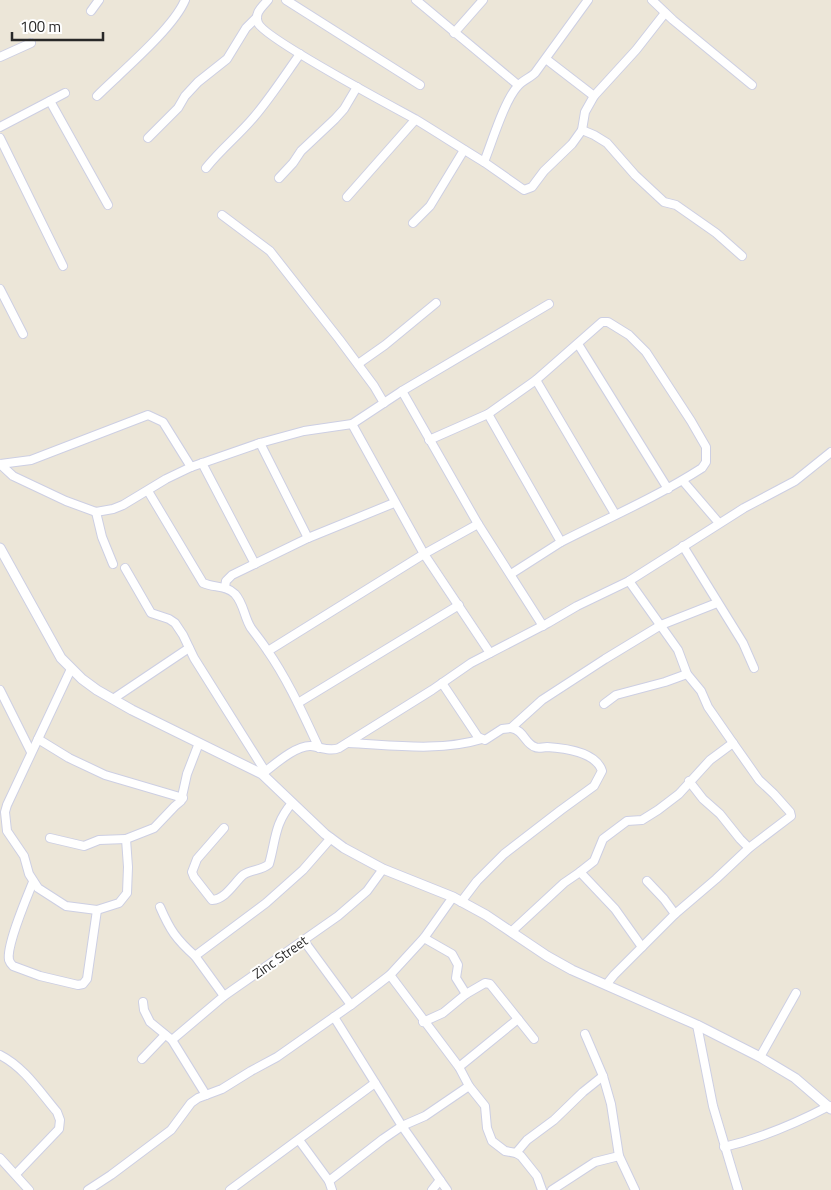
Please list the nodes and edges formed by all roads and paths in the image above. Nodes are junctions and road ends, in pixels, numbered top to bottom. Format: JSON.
{"nodes":[{"id":1,"x":99,"y":0,"type":"edge"},
{"id":2,"x":185,"y":0,"type":"edge"},
{"id":3,"x":268,"y":0,"type":"edge"},
{"id":4,"x":286,"y":0,"type":"edge"},
{"id":5,"x":416,"y":0,"type":"edge"},
{"id":6,"x":482,"y":0,"type":"edge"},
{"id":7,"x":588,"y":0,"type":"edge"},
{"id":8,"x":652,"y":0,"type":"edge"},
{"id":9,"x":91,"y":11,"type":"dead end"},
{"id":10,"x":665,"y":13,"type":"junction"},
{"id":11,"x":257,"y":17,"type":"junction"},
{"id":12,"x":454,"y":33,"type":"junction"},
{"id":13,"x":31,"y":43,"type":"dead end"},
{"id":14,"x":300,"y":54,"type":"junction"},
{"id":15,"x":0,"y":57,"type":"edge"},
{"id":16,"x":546,"y":59,"type":"junction"},
{"id":17,"x":420,"y":85,"type":"dead end"},
{"id":18,"x":518,"y":85,"type":"junction"},
{"id":19,"x":752,"y":85,"type":"dead end"},
{"id":20,"x":357,"y":87,"type":"junction"},
{"id":21,"x":65,"y":93,"type":"dead end"},
{"id":22,"x":97,"y":96,"type":"dead end"},
{"id":23,"x":594,"y":96,"type":"junction"},
{"id":24,"x":50,"y":101,"type":"junction"},
{"id":25,"x":415,"y":120,"type":"junction"},
{"id":26,"x":0,"y":127,"type":"edge"},
{"id":27,"x":582,"y":130,"type":"junction"},
{"id":28,"x":0,"y":138,"type":"edge"},
{"id":29,"x":148,"y":138,"type":"dead end"},
{"id":30,"x":464,"y":150,"type":"junction"},
{"id":31,"x":484,"y":162,"type":"junction"},
{"id":32,"x":206,"y":168,"type":"dead end"},
{"id":33,"x":279,"y":178,"type":"dead end"},
{"id":34,"x":347,"y":197,"type":"dead end"},
{"id":35,"x":108,"y":205,"type":"dead end"},
{"id":36,"x":222,"y":215,"type":"dead end"},
{"id":37,"x":414,"y":223,"type":"dead end"},
{"id":38,"x":742,"y":256,"type":"dead end"},
{"id":39,"x":63,"y":266,"type":"dead end"},
{"id":40,"x":0,"y":289,"type":"edge"},
{"id":41,"x":436,"y":303,"type":"dead end"},
{"id":42,"x":549,"y":304,"type":"dead end"},
{"id":43,"x":23,"y":334,"type":"dead end"},
{"id":44,"x":578,"y":344,"type":"junction"},
{"id":45,"x":358,"y":364,"type":"junction"},
{"id":46,"x":536,"y":380,"type":"junction"},
{"id":47,"x":402,"y":391,"type":"junction"},
{"id":48,"x":384,"y":403,"type":"junction"},
{"id":49,"x":488,"y":414,"type":"junction"},
{"id":50,"x":352,"y":424,"type":"junction"},
{"id":51,"x":429,"y":440,"type":"junction"},
{"id":52,"x":260,"y":442,"type":"junction"},
{"id":53,"x":830,"y":455,"type":"edge"},
{"id":54,"x":202,"y":463,"type":"junction"},
{"id":55,"x":0,"y":464,"type":"edge"},
{"id":56,"x":191,"y":467,"type":"junction"},
{"id":57,"x":682,"y":481,"type":"junction"},
{"id":58,"x":668,"y":489,"type":"junction"},
{"id":59,"x":148,"y":491,"type":"junction"},
{"id":60,"x":394,"y":503,"type":"junction"},
{"id":61,"x":96,"y":512,"type":"junction"},
{"id":62,"x":615,"y":514,"type":"junction"},
{"id":63,"x":719,"y":523,"type":"junction"},
{"id":64,"x":478,"y":524,"type":"junction"},
{"id":65,"x":308,"y":538,"type":"junction"},
{"id":66,"x":561,"y":542,"type":"junction"},
{"id":67,"x":683,"y":546,"type":"junction"},
{"id":68,"x":0,"y":548,"type":"edge"},
{"id":69,"x":424,"y":554,"type":"junction"},
{"id":70,"x":113,"y":564,"type":"dead end"},
{"id":71,"x":255,"y":564,"type":"junction"},
{"id":72,"x":125,"y":568,"type":"dead end"},
{"id":73,"x":511,"y":574,"type":"junction"},
{"id":74,"x":629,"y":581,"type":"junction"},
{"id":75,"x":225,"y":587,"type":"junction"},
{"id":76,"x":717,"y":603,"type":"junction"},
{"id":77,"x":459,"y":605,"type":"junction"},
{"id":78,"x":543,"y":626,"type":"junction"},
{"id":79,"x":661,"y":626,"type":"junction"},
{"id":80,"x":189,"y":648,"type":"junction"},
{"id":81,"x":268,"y":651,"type":"junction"},
{"id":82,"x":490,"y":653,"type":"junction"},
{"id":83,"x":754,"y":668,"type":"dead end"},
{"id":84,"x":71,"y":669,"type":"junction"},
{"id":85,"x":687,"y":674,"type":"junction"},
{"id":86,"x":442,"y":684,"type":"junction"},
{"id":87,"x":0,"y":690,"type":"edge"},
{"id":88,"x":113,"y":699,"type":"junction"},
{"id":89,"x":298,"y":703,"type":"junction"},
{"id":90,"x":604,"y":704,"type":"dead end"},
{"id":91,"x":511,"y":728,"type":"junction"},
{"id":92,"x":38,"y":739,"type":"junction"},
{"id":93,"x":482,"y":739,"type":"junction"},
{"id":94,"x":199,"y":743,"type":"junction"},
{"id":95,"x":348,"y":743,"type":"junction"},
{"id":96,"x":733,"y":743,"type":"junction"},
{"id":97,"x":319,"y":748,"type":"junction"},
{"id":98,"x":31,"y":752,"type":"junction"},
{"id":99,"x":264,"y":773,"type":"junction"},
{"id":100,"x":689,"y":781,"type":"junction"},
{"id":101,"x":183,"y":798,"type":"junction"},
{"id":102,"x":3,"y":803,"type":"edge"},
{"id":103,"x":292,"y":803,"type":"junction"},
{"id":104,"x":224,"y":828,"type":"dead end"},
{"id":105,"x":50,"y":838,"type":"dead end"},
{"id":106,"x":331,"y":838,"type":"junction"},
{"id":107,"x":126,"y":839,"type":"junction"},
{"id":108,"x":749,"y":848,"type":"junction"},
{"id":109,"x":383,"y":869,"type":"junction"},
{"id":110,"x":580,"y":872,"type":"junction"},
{"id":111,"x":647,"y":881,"type":"dead end"},
{"id":112,"x":33,"y":882,"type":"junction"},
{"id":113,"x":456,"y":899,"type":"junction"},
{"id":114,"x":160,"y":907,"type":"dead end"},
{"id":115,"x":98,"y":910,"type":"junction"},
{"id":116,"x":675,"y":914,"type":"junction"},
{"id":117,"x":511,"y":932,"type":"junction"},
{"id":118,"x":424,"y":938,"type":"junction"},
{"id":119,"x":304,"y":941,"type":"junction"},
{"id":120,"x":642,"y":946,"type":"junction"},
{"id":121,"x":195,"y":956,"type":"junction"},
{"id":122,"x":390,"y":975,"type":"junction"},
{"id":123,"x":606,"y":985,"type":"junction"},
{"id":124,"x":796,"y":993,"type":"dead end"},
{"id":125,"x":466,"y":994,"type":"junction"},
{"id":126,"x":224,"y":996,"type":"junction"},
{"id":127,"x":143,"y":1002,"type":"dead end"},
{"id":128,"x":351,"y":1005,"type":"junction"},
{"id":129,"x":334,"y":1017,"type":"junction"},
{"id":130,"x":518,"y":1019,"type":"junction"},
{"id":131,"x":424,"y":1022,"type":"junction"},
{"id":132,"x":697,"y":1025,"type":"junction"},
{"id":133,"x":165,"y":1034,"type":"junction"},
{"id":134,"x":585,"y":1034,"type":"dead end"},
{"id":135,"x":172,"y":1040,"type":"junction"},
{"id":136,"x":534,"y":1040,"type":"dead end"},
{"id":137,"x":0,"y":1055,"type":"edge"},
{"id":138,"x":760,"y":1057,"type":"junction"},
{"id":139,"x":142,"y":1059,"type":"dead end"},
{"id":140,"x":459,"y":1067,"type":"junction"},
{"id":141,"x":603,"y":1076,"type":"junction"},
{"id":142,"x":375,"y":1083,"type":"junction"},
{"id":143,"x":468,"y":1086,"type":"junction"},
{"id":144,"x":206,"y":1095,"type":"junction"},
{"id":145,"x":830,"y":1108,"type":"edge"},
{"id":146,"x":402,"y":1126,"type":"junction"},
{"id":147,"x":299,"y":1140,"type":"junction"},
{"id":148,"x":724,"y":1147,"type":"junction"},
{"id":149,"x":516,"y":1153,"type":"junction"},
{"id":150,"x":619,"y":1156,"type":"junction"},
{"id":151,"x":0,"y":1158,"type":"edge"},
{"id":152,"x":16,"y":1174,"type":"junction"},
{"id":153,"x":440,"y":1180,"type":"junction"},
{"id":154,"x":329,"y":1181,"type":"junction"},
{"id":155,"x":29,"y":1190,"type":"edge"},
{"id":156,"x":88,"y":1190,"type":"edge"},
{"id":157,"x":230,"y":1190,"type":"edge"},
{"id":158,"x":332,"y":1190,"type":"edge"},
{"id":159,"x":432,"y":1190,"type":"edge"},
{"id":160,"x":447,"y":1190,"type":"edge"},
{"id":161,"x":542,"y":1190,"type":"edge"},
{"id":162,"x":552,"y":1190,"type":"edge"},
{"id":163,"x":635,"y":1190,"type":"edge"},
{"id":164,"x":738,"y":1190,"type":"edge"}],
"edges":[{"from":1,"to":9,"type":"street"},
{"from":2,"to":22,"type":"street"},
{"from":3,"to":11,"type":"street"},
{"from":4,"to":17,"type":"street"},
{"from":5,"to":12,"type":"street"},
{"from":6,"to":12,"type":"street"},
{"from":7,"to":16,"type":"street"},
{"from":8,"to":10,"type":"street"},
{"from":10,"to":19,"type":"street"},
{"from":10,"to":23,"type":"street"},
{"from":11,"to":14,"type":"street"},
{"from":11,"to":29,"type":"street"},
{"from":12,"to":18,"type":"street"},
{"from":13,"to":15,"type":"street"},
{"from":14,"to":20,"type":"street"},
{"from":14,"to":32,"type":"street"},
{"from":16,"to":18,"type":"street"},
{"from":16,"to":23,"type":"street"},
{"from":18,"to":31,"type":"street"},
{"from":20,"to":25,"type":"street"},
{"from":20,"to":33,"type":"street"},
{"from":21,"to":24,"type":"street"},
{"from":23,"to":27,"type":"street"},
{"from":24,"to":26,"type":"street"},
{"from":24,"to":35,"type":"street"},
{"from":25,"to":30,"type":"street"},
{"from":25,"to":34,"type":"street"},
{"from":27,"to":31,"type":"street"},
{"from":27,"to":38,"type":"street"},
{"from":28,"to":39,"type":"street"},
{"from":30,"to":31,"type":"street"},
{"from":30,"to":37,"type":"street"},
{"from":36,"to":45,"type":"street"},
{"from":40,"to":43,"type":"street"},
{"from":41,"to":45,"type":"street"},
{"from":42,"to":47,"type":"street"},
{"from":44,"to":46,"type":"street"},
{"from":44,"to":57,"type":"street"},
{"from":44,"to":58,"type":"street"},
{"from":45,"to":48,"type":"street"},
{"from":46,"to":49,"type":"street"},
{"from":46,"to":62,"type":"street"},
{"from":47,"to":48,"type":"street"},
{"from":47,"to":51,"type":"street"},
{"from":48,"to":50,"type":"street"},
{"from":49,"to":51,"type":"street"},
{"from":49,"to":66,"type":"street"},
{"from":50,"to":52,"type":"street"},
{"from":50,"to":60,"type":"street"},
{"from":51,"to":64,"type":"street"},
{"from":52,"to":54,"type":"street"},
{"from":52,"to":65,"type":"street"},
{"from":53,"to":63,"type":"street"},
{"from":54,"to":56,"type":"street"},
{"from":54,"to":71,"type":"street"},
{"from":55,"to":56,"type":"street"},
{"from":55,"to":61,"type":"street"},
{"from":56,"to":59,"type":"street"},
{"from":57,"to":58,"type":"street"},
{"from":57,"to":63,"type":"street"},
{"from":58,"to":62,"type":"street"},
{"from":59,"to":61,"type":"street"},
{"from":59,"to":75,"type":"street"},
{"from":60,"to":65,"type":"street"},
{"from":60,"to":69,"type":"street"},
{"from":61,"to":70,"type":"street"},
{"from":62,"to":66,"type":"street"},
{"from":63,"to":67,"type":"street"},
{"from":64,"to":69,"type":"street"},
{"from":64,"to":73,"type":"street"},
{"from":65,"to":71,"type":"street"},
{"from":66,"to":73,"type":"street"},
{"from":67,"to":74,"type":"street"},
{"from":67,"to":76,"type":"street"},
{"from":68,"to":84,"type":"street"},
{"from":69,"to":77,"type":"street"},
{"from":69,"to":81,"type":"street"},
{"from":71,"to":75,"type":"street"},
{"from":72,"to":80,"type":"street"},
{"from":73,"to":78,"type":"street"},
{"from":74,"to":78,"type":"street"},
{"from":74,"to":79,"type":"street"},
{"from":75,"to":81,"type":"street"},
{"from":76,"to":79,"type":"street"},
{"from":76,"to":83,"type":"street"},
{"from":77,"to":82,"type":"street"},
{"from":77,"to":89,"type":"street"},
{"from":78,"to":82,"type":"street"},
{"from":79,"to":85,"type":"street"},
{"from":79,"to":91,"type":"street"},
{"from":80,"to":88,"type":"street"},
{"from":80,"to":99,"type":"street"},
{"from":81,"to":89,"type":"street"},
{"from":82,"to":86,"type":"street"},
{"from":84,"to":88,"type":"street"},
{"from":84,"to":92,"type":"street"},
{"from":85,"to":90,"type":"street"},
{"from":85,"to":96,"type":"street"},
{"from":86,"to":93,"type":"street"},
{"from":86,"to":95,"type":"street"},
{"from":87,"to":98,"type":"street"},
{"from":88,"to":94,"type":"street"},
{"from":89,"to":97,"type":"street"},
{"from":91,"to":93,"type":"street"},
{"from":91,"to":113,"type":"street"},
{"from":92,"to":98,"type":"street"},
{"from":92,"to":101,"type":"street"},
{"from":93,"to":95,"type":"street"},
{"from":94,"to":99,"type":"street"},
{"from":94,"to":101,"type":"street"},
{"from":95,"to":97,"type":"street"},
{"from":96,"to":100,"type":"street"},
{"from":96,"to":108,"type":"street"},
{"from":97,"to":99,"type":"street"},
{"from":98,"to":102,"type":"street"},
{"from":99,"to":103,"type":"street"},
{"from":100,"to":108,"type":"street"},
{"from":100,"to":110,"type":"street"},
{"from":101,"to":107,"type":"street"},
{"from":102,"to":112,"type":"street"},
{"from":103,"to":104,"type":"street"},
{"from":103,"to":106,"type":"street"},
{"from":105,"to":107,"type":"street"},
{"from":106,"to":109,"type":"street"},
{"from":106,"to":121,"type":"street"},
{"from":107,"to":115,"type":"street"},
{"from":108,"to":116,"type":"street"},
{"from":109,"to":113,"type":"street"},
{"from":109,"to":119,"type":"street","name":"Zinc Street"},
{"from":110,"to":117,"type":"street"},
{"from":110,"to":120,"type":"street"},
{"from":111,"to":116,"type":"street"},
{"from":112,"to":115,"type":"street"},
{"from":112,"to":115,"type":"street"},
{"from":113,"to":117,"type":"street"},
{"from":113,"to":118,"type":"street"},
{"from":114,"to":121,"type":"street"},
{"from":116,"to":120,"type":"street"},
{"from":117,"to":123,"type":"street"},
{"from":118,"to":122,"type":"street"},
{"from":118,"to":125,"type":"street"},
{"from":119,"to":126,"type":"street","name":"Zinc Street"},
{"from":119,"to":128,"type":"street"},
{"from":120,"to":123,"type":"street"},
{"from":121,"to":126,"type":"street"},
{"from":122,"to":128,"type":"street"},
{"from":122,"to":131,"type":"street"},
{"from":123,"to":132,"type":"street"},
{"from":124,"to":138,"type":"street"},
{"from":125,"to":130,"type":"street"},
{"from":125,"to":131,"type":"street"},
{"from":126,"to":135,"type":"street","name":"Zinc Street"},
{"from":127,"to":133,"type":"street"},
{"from":128,"to":129,"type":"street"},
{"from":129,"to":142,"type":"street"},
{"from":129,"to":144,"type":"street"},
{"from":130,"to":136,"type":"street"},
{"from":130,"to":140,"type":"street"},
{"from":131,"to":140,"type":"street"},
{"from":132,"to":138,"type":"street"},
{"from":132,"to":148,"type":"street"},
{"from":133,"to":135,"type":"street"},
{"from":133,"to":139,"type":"street"},
{"from":134,"to":141,"type":"street"},
{"from":135,"to":144,"type":"street"},
{"from":137,"to":152,"type":"street"},
{"from":138,"to":145,"type":"street"},
{"from":140,"to":143,"type":"street"},
{"from":141,"to":149,"type":"street"},
{"from":141,"to":150,"type":"street"},
{"from":142,"to":146,"type":"street"},
{"from":142,"to":147,"type":"street"},
{"from":143,"to":146,"type":"street"},
{"from":143,"to":149,"type":"street"},
{"from":144,"to":156,"type":"street"},
{"from":145,"to":148,"type":"street"},
{"from":146,"to":153,"type":"street"},
{"from":146,"to":154,"type":"street"},
{"from":147,"to":154,"type":"street"},
{"from":147,"to":157,"type":"street"},
{"from":148,"to":164,"type":"street"},
{"from":149,"to":161,"type":"street"},
{"from":150,"to":162,"type":"street"},
{"from":150,"to":163,"type":"street"},
{"from":151,"to":152,"type":"street"},
{"from":152,"to":155,"type":"street"},
{"from":153,"to":159,"type":"street"},
{"from":153,"to":160,"type":"street"},
{"from":154,"to":158,"type":"street"}]}
